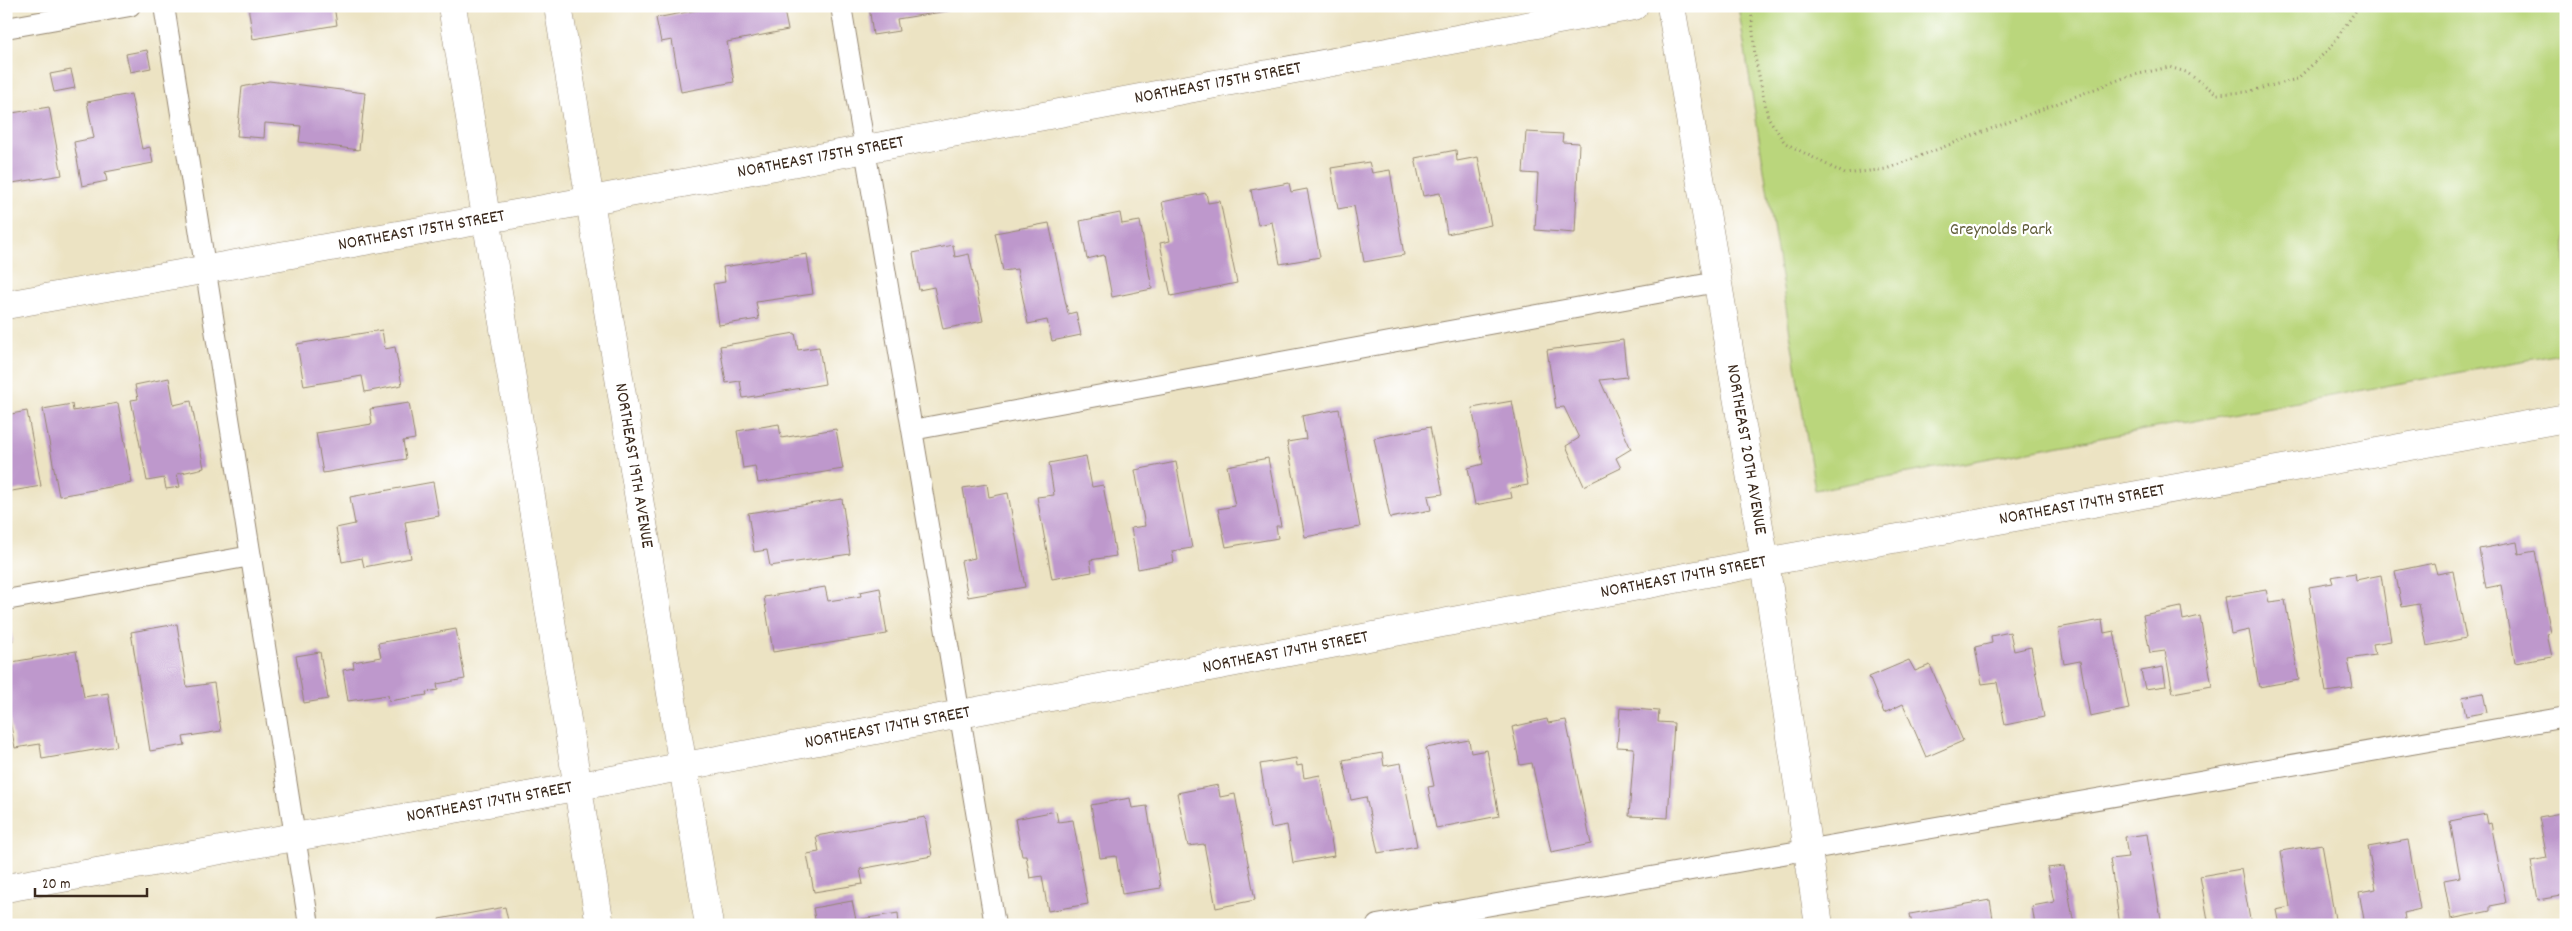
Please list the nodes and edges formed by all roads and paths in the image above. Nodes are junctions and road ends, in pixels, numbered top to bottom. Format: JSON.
{"nodes":[{"id":1,"x":130,"y":6,"type":"edge"},
{"id":2,"x":164,"y":6,"type":"edge"},
{"id":3,"x":452,"y":6,"type":"edge"},
{"id":4,"x":558,"y":6,"type":"edge"},
{"id":5,"x":841,"y":6,"type":"edge"},
{"id":6,"x":1634,"y":6,"type":"edge"},
{"id":7,"x":1671,"y":6,"type":"edge"},
{"id":8,"x":1751,"y":6,"type":"edge"},
{"id":9,"x":2359,"y":6,"type":"edge"},
{"id":10,"x":6,"y":28,"type":"edge"},
{"id":11,"x":863,"y":150,"type":"junction"},
{"id":12,"x":590,"y":200,"type":"junction"},
{"id":13,"x":486,"y":220,"type":"junction"},
{"id":14,"x":207,"y":269,"type":"junction"},
{"id":15,"x":1718,"y":282,"type":"junction"},
{"id":16,"x":6,"y":305,"type":"edge"},
{"id":17,"x":2566,"y":418,"type":"edge"},
{"id":18,"x":912,"y":430,"type":"junction"},
{"id":19,"x":251,"y":556,"type":"junction"},
{"id":20,"x":1766,"y":562,"type":"junction"},
{"id":21,"x":6,"y":600,"type":"edge"},
{"id":22,"x":961,"y":714,"type":"junction"},
{"id":23,"x":2566,"y":717,"type":"edge"},
{"id":24,"x":683,"y":767,"type":"junction"},
{"id":25,"x":579,"y":787,"type":"junction"},
{"id":26,"x":294,"y":837,"type":"junction"},
{"id":27,"x":1807,"y":848,"type":"junction"},
{"id":28,"x":6,"y":888,"type":"edge"},
{"id":29,"x":309,"y":925,"type":"edge"},
{"id":30,"x":600,"y":925,"type":"edge"},
{"id":31,"x":709,"y":925,"type":"edge"},
{"id":32,"x":995,"y":925,"type":"edge"},
{"id":33,"x":1377,"y":925,"type":"edge"},
{"id":34,"x":1819,"y":925,"type":"edge"}],
"edges":[{"from":1,"to":10,"type":"lane"},
{"from":2,"to":14,"type":"lane"},
{"from":3,"to":13,"type":"street"},
{"from":4,"to":12,"type":"street","name":"NORTHEAST 19TH AVENUE"},
{"from":5,"to":11,"type":"lane"},
{"from":6,"to":11,"type":"street","name":"NORTHEAST 175TH STREET"},
{"from":7,"to":15,"type":"street","name":"NORTHEAST 20TH AVENUE"},
{"from":8,"to":9,"type":"path"},
{"from":11,"to":12,"type":"street","name":"NORTHEAST 175TH STREET"},
{"from":11,"to":18,"type":"lane"},
{"from":12,"to":13,"type":"street","name":"NORTHEAST 175TH STREET"},
{"from":12,"to":24,"type":"street","name":"NORTHEAST 19TH AVENUE"},
{"from":13,"to":14,"type":"street","name":"NORTHEAST 175TH STREET"},
{"from":13,"to":25,"type":"street"},
{"from":14,"to":16,"type":"street","name":"NORTHEAST 175TH STREET"},
{"from":14,"to":19,"type":"lane"},
{"from":15,"to":18,"type":"lane"},
{"from":15,"to":20,"type":"street","name":"NORTHEAST 20TH AVENUE"},
{"from":17,"to":20,"type":"street","name":"NORTHEAST 174TH STREET"},
{"from":18,"to":22,"type":"lane"},
{"from":19,"to":21,"type":"lane"},
{"from":19,"to":26,"type":"lane"},
{"from":20,"to":22,"type":"street","name":"NORTHEAST 174TH STREET"},
{"from":20,"to":27,"type":"street","name":"NORTHEAST 20TH AVENUE"},
{"from":22,"to":24,"type":"street","name":"NORTHEAST 174TH STREET"},
{"from":22,"to":32,"type":"lane"},
{"from":23,"to":27,"type":"lane"},
{"from":24,"to":25,"type":"street","name":"NORTHEAST 174TH STREET"},
{"from":24,"to":31,"type":"street","name":"NORTHEAST 19TH AVENUE"},
{"from":25,"to":26,"type":"street","name":"NORTHEAST 174TH STREET"},
{"from":25,"to":30,"type":"street"},
{"from":26,"to":28,"type":"street","name":"NORTHEAST 174TH STREET"},
{"from":26,"to":29,"type":"lane"},
{"from":27,"to":33,"type":"lane"},
{"from":27,"to":34,"type":"street","name":"NORTHEAST 20TH AVENUE"}]}
